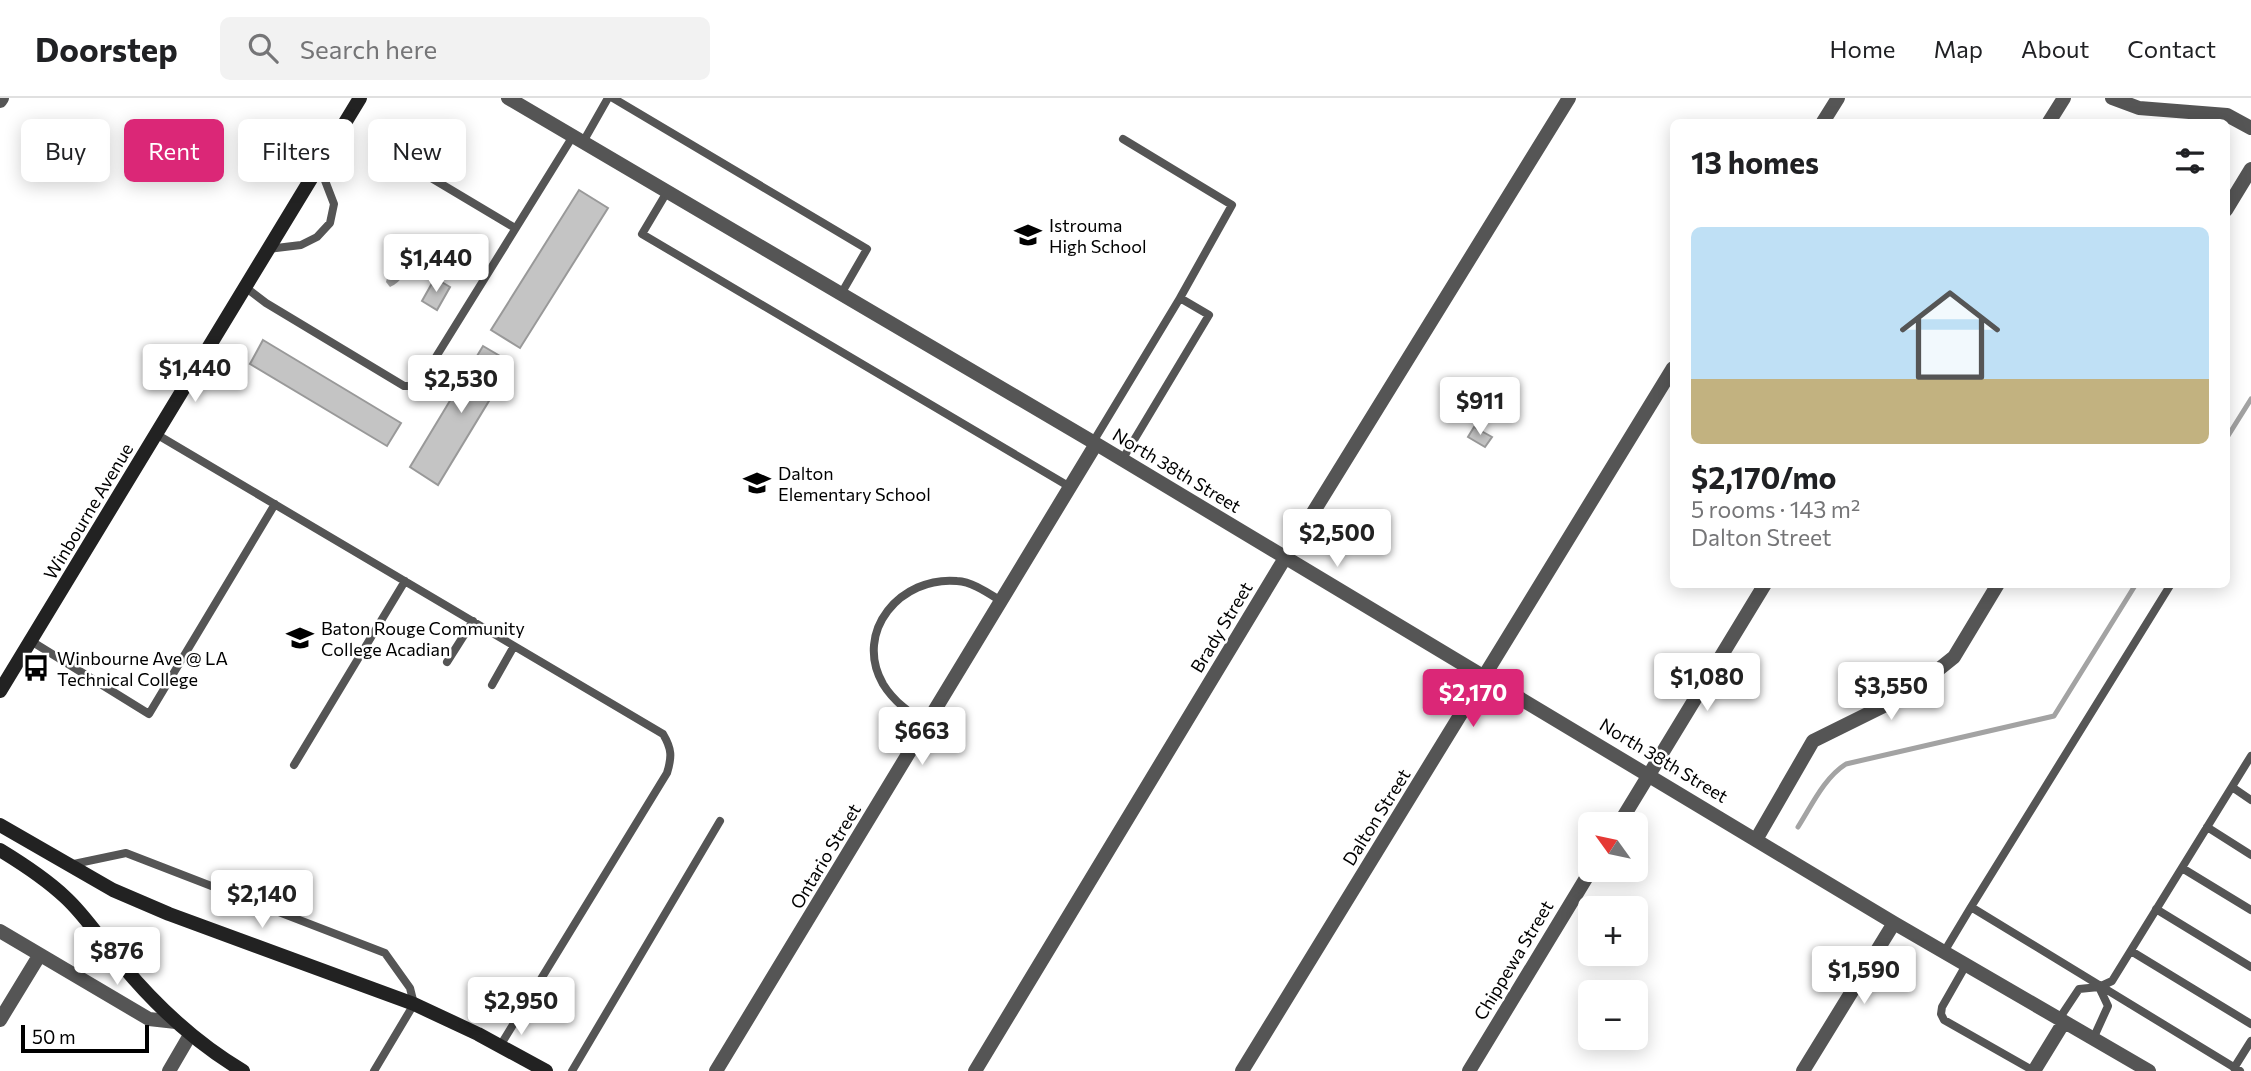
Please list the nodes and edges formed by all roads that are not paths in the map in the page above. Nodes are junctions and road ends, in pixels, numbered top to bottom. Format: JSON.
{"nodes":[{"id":1,"x":360,"y":98,"type":"edge"},
{"id":2,"x":508,"y":98,"type":"edge"},
{"id":3,"x":611,"y":98,"type":"edge"},
{"id":4,"x":1569,"y":98,"type":"edge"},
{"id":5,"x":1838,"y":98,"type":"edge"},
{"id":6,"x":2064,"y":98,"type":"edge"},
{"id":7,"x":2112,"y":98,"type":"edge"},
{"id":8,"x":347,"y":119,"type":"edge"},
{"id":9,"x":1825,"y":119,"type":"edge"},
{"id":10,"x":2051,"y":119,"type":"edge"},
{"id":11,"x":2251,"y":128,"type":"edge"},
{"id":12,"x":578,"y":139,"type":"junction"},
{"id":13,"x":1123,"y":139,"type":"dead end"},
{"id":14,"x":2251,"y":169,"type":"edge"},
{"id":15,"x":309,"y":182,"type":"edge"},
{"id":16,"x":326,"y":182,"type":"edge"},
{"id":17,"x":438,"y":182,"type":"edge"},
{"id":18,"x":667,"y":192,"type":"junction"},
{"id":19,"x":2230,"y":203,"type":"edge"},
{"id":20,"x":515,"y":228,"type":"junction"},
{"id":21,"x":268,"y":249,"type":"junction"},
{"id":22,"x":245,"y":287,"type":"junction"},
{"id":23,"x":841,"y":294,"type":"junction"},
{"id":24,"x":1180,"y":298,"type":"junction"},
{"id":25,"x":1670,"y":373,"type":"edge"},
{"id":26,"x":156,"y":434,"type":"junction"},
{"id":27,"x":1094,"y":443,"type":"junction"},
{"id":28,"x":1122,"y":460,"type":"junction"},
{"id":29,"x":1070,"y":487,"type":"junction"},
{"id":30,"x":275,"y":504,"type":"junction"},
{"id":31,"x":1285,"y":558,"type":"junction"},
{"id":32,"x":405,"y":581,"type":"junction"},
{"id":33,"x":1763,"y":588,"type":"edge"},
{"id":34,"x":1996,"y":588,"type":"edge"},
{"id":35,"x":2169,"y":588,"type":"edge"},
{"id":36,"x":1001,"y":601,"type":"junction"},
{"id":37,"x":473,"y":621,"type":"junction"},
{"id":38,"x":31,"y":641,"type":"junction"},
{"id":39,"x":514,"y":646,"type":"junction"},
{"id":40,"x":447,"y":663,"type":"dead end"},
{"id":41,"x":1485,"y":676,"type":"junction"},
{"id":42,"x":492,"y":685,"type":"dead end"},
{"id":43,"x":0,"y":691,"type":"edge"},
{"id":44,"x":927,"y":724,"type":"junction"},
{"id":45,"x":2251,"y":756,"type":"edge"},
{"id":46,"x":294,"y":765,"type":"dead end"},
{"id":47,"x":1649,"y":774,"type":"junction"},
{"id":48,"x":2232,"y":787,"type":"junction"},
{"id":49,"x":2251,"y":800,"type":"edge"},
{"id":50,"x":1626,"y":812,"type":"edge"},
{"id":51,"x":720,"y":821,"type":"dead end"},
{"id":52,"x":0,"y":825,"type":"edge"},
{"id":53,"x":2207,"y":827,"type":"junction"},
{"id":54,"x":1757,"y":838,"type":"junction"},
{"id":55,"x":0,"y":850,"type":"edge"},
{"id":56,"x":2251,"y":855,"type":"edge"},
{"id":57,"x":68,"y":866,"type":"junction"},
{"id":58,"x":2182,"y":867,"type":"junction"},
{"id":59,"x":1584,"y":882,"type":"edge"},
{"id":60,"x":1971,"y":908,"type":"junction"},
{"id":61,"x":2157,"y":909,"type":"junction"},
{"id":62,"x":2251,"y":910,"type":"edge"},
{"id":63,"x":1894,"y":923,"type":"junction"},
{"id":64,"x":0,"y":931,"type":"edge"},
{"id":65,"x":2130,"y":951,"type":"junction"},
{"id":66,"x":1944,"y":952,"type":"junction"},
{"id":67,"x":39,"y":956,"type":"junction"},
{"id":68,"x":1966,"y":965,"type":"junction"},
{"id":69,"x":2251,"y":967,"type":"edge"},
{"id":70,"x":2099,"y":987,"type":"junction"},
{"id":71,"x":414,"y":1004,"type":"junction"},
{"id":72,"x":0,"y":1020,"type":"edge"},
{"id":73,"x":2061,"y":1021,"type":"junction"},
{"id":74,"x":176,"y":1022,"type":"junction"},
{"id":75,"x":2251,"y":1024,"type":"edge"},
{"id":76,"x":190,"y":1035,"type":"junction"},
{"id":77,"x":2093,"y":1039,"type":"junction"},
{"id":78,"x":2251,"y":1041,"type":"edge"},
{"id":79,"x":500,"y":1046,"type":"junction"},
{"id":80,"x":2237,"y":1069,"type":"edge"},
{"id":81,"x":169,"y":1071,"type":"edge"},
{"id":82,"x":243,"y":1071,"type":"edge"},
{"id":83,"x":374,"y":1071,"type":"edge"},
{"id":84,"x":546,"y":1071,"type":"edge"},
{"id":85,"x":572,"y":1071,"type":"edge"},
{"id":86,"x":716,"y":1071,"type":"edge"},
{"id":87,"x":975,"y":1071,"type":"edge"},
{"id":88,"x":1242,"y":1071,"type":"edge"},
{"id":89,"x":1469,"y":1071,"type":"edge"},
{"id":90,"x":1803,"y":1071,"type":"edge"},
{"id":91,"x":2034,"y":1071,"type":"edge"},
{"id":92,"x":2149,"y":1071,"type":"edge"}],
"edges":[{"from":1,"to":8,"type":"street","name":"Winbourne Avenue"},
{"from":2,"to":12,"type":"street","name":"North 38th Street"},
{"from":3,"to":12,"type":"lane"},
{"from":3,"to":23,"type":"lane"},
{"from":4,"to":31,"type":"street","name":"Brady Street"},
{"from":5,"to":9,"type":"street"},
{"from":6,"to":10,"type":"street"},
{"from":7,"to":11,"type":"street"},
{"from":12,"to":18,"type":"street","name":"North 38th Street"},
{"from":12,"to":20,"type":"lane"},
{"from":13,"to":24,"type":"lane"},
{"from":14,"to":19,"type":"street"},
{"from":15,"to":21,"type":"street","name":"Winbourne Avenue"},
{"from":16,"to":21,"type":"lane"},
{"from":17,"to":20,"type":"lane"},
{"from":18,"to":23,"type":"street","name":"North 38th Street"},
{"from":18,"to":29,"type":"lane"},
{"from":20,"to":22,"type":"lane"},
{"from":21,"to":22,"type":"street","name":"Winbourne Avenue"},
{"from":22,"to":26,"type":"street","name":"Winbourne Avenue"},
{"from":23,"to":27,"type":"street","name":"North 38th Street"},
{"from":24,"to":27,"type":"lane"},
{"from":24,"to":28,"type":"lane"},
{"from":25,"to":41,"type":"street","name":"Dalton Street"},
{"from":26,"to":30,"type":"lane"},
{"from":26,"to":38,"type":"street","name":"Winbourne Avenue"},
{"from":27,"to":28,"type":"street","name":"North 38th Street"},
{"from":27,"to":29,"type":"street","name":"Ontario Street"},
{"from":28,"to":31,"type":"street","name":"North 38th Street"},
{"from":29,"to":36,"type":"street","name":"Ontario Street"},
{"from":30,"to":32,"type":"lane"},
{"from":30,"to":38,"type":"lane"},
{"from":31,"to":41,"type":"street","name":"North 38th Street"},
{"from":31,"to":87,"type":"street","name":"Brady Street"},
{"from":32,"to":37,"type":"lane"},
{"from":32,"to":46,"type":"lane"},
{"from":33,"to":47,"type":"street"},
{"from":34,"to":54,"type":"street"},
{"from":35,"to":60,"type":"lane"},
{"from":36,"to":44,"type":"street","name":"Ontario Street"},
{"from":36,"to":44,"type":"lane"},
{"from":37,"to":39,"type":"lane"},
{"from":37,"to":40,"type":"lane"},
{"from":38,"to":43,"type":"street","name":"Winbourne Avenue"},
{"from":39,"to":42,"type":"lane"},
{"from":39,"to":79,"type":"lane"},
{"from":41,"to":47,"type":"street","name":"North 38th Street"},
{"from":41,"to":88,"type":"street","name":"Dalton Street"},
{"from":44,"to":86,"type":"street","name":"Ontario Street"},
{"from":45,"to":48,"type":"lane"},
{"from":47,"to":50,"type":"street"},
{"from":47,"to":54,"type":"street","name":"North 38th Street"},
{"from":48,"to":49,"type":"lane"},
{"from":48,"to":53,"type":"lane"},
{"from":51,"to":85,"type":"lane"},
{"from":52,"to":57,"type":"street"},
{"from":53,"to":56,"type":"lane"},
{"from":53,"to":58,"type":"lane"},
{"from":54,"to":63,"type":"street","name":"North 38th Street"},
{"from":55,"to":74,"type":"street"},
{"from":57,"to":71,"type":"street"},
{"from":57,"to":71,"type":"lane"},
{"from":58,"to":61,"type":"lane"},
{"from":58,"to":62,"type":"lane"},
{"from":59,"to":89,"type":"street","name":"Chippewa Street"},
{"from":60,"to":66,"type":"lane"},
{"from":60,"to":70,"type":"lane"},
{"from":61,"to":65,"type":"lane"},
{"from":61,"to":69,"type":"lane"},
{"from":63,"to":66,"type":"street","name":"North 38th Street"},
{"from":63,"to":90,"type":"street"},
{"from":64,"to":67,"type":"street"},
{"from":65,"to":70,"type":"lane"},
{"from":65,"to":75,"type":"lane"},
{"from":66,"to":68,"type":"street","name":"North 38th Street"},
{"from":67,"to":72,"type":"street"},
{"from":67,"to":74,"type":"street"},
{"from":68,"to":73,"type":"street","name":"North 38th Street"},
{"from":68,"to":91,"type":"lane"},
{"from":70,"to":73,"type":"lane"},
{"from":70,"to":77,"type":"lane"},
{"from":70,"to":80,"type":"lane"},
{"from":71,"to":79,"type":"street"},
{"from":71,"to":83,"type":"lane"},
{"from":73,"to":77,"type":"street","name":"North 38th Street"},
{"from":73,"to":91,"type":"street"},
{"from":74,"to":76,"type":"street"},
{"from":76,"to":81,"type":"street"},
{"from":76,"to":82,"type":"street"},
{"from":77,"to":92,"type":"street","name":"North 38th Street"},
{"from":78,"to":80,"type":"lane"},
{"from":79,"to":84,"type":"street"}]}
